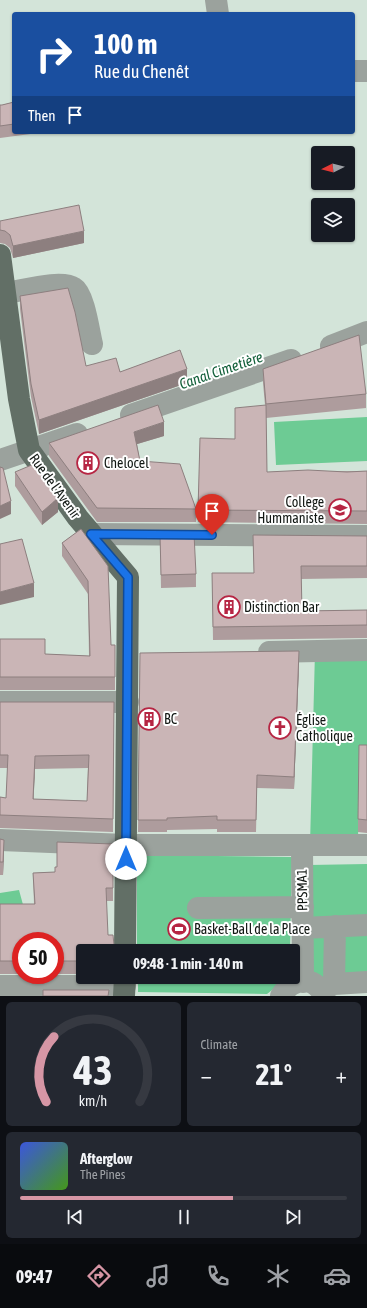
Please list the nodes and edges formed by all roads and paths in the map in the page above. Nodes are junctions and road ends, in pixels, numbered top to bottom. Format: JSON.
{"nodes":[{"id":1,"x":216,"y":0,"type":"edge"},
{"id":2,"x":218,"y":12,"type":"edge"},
{"id":3,"x":355,"y":71,"type":"edge"},
{"id":4,"x":367,"y":71,"type":"edge"},
{"id":5,"x":0,"y":254,"type":"edge"},
{"id":6,"x":6,"y":294,"type":"junction"},
{"id":7,"x":367,"y":332,"type":"edge"},
{"id":8,"x":92,"y":344,"type":"dead end"},
{"id":9,"x":114,"y":421,"type":"edge"},
{"id":10,"x":93,"y":428,"type":"edge"},
{"id":11,"x":29,"y":450,"type":"junction"},
{"id":12,"x":0,"y":460,"type":"edge"},
{"id":13,"x":91,"y":534,"type":"junction"},
{"id":14,"x":367,"y":536,"type":"edge"},
{"id":15,"x":367,"y":650,"type":"edge"},
{"id":16,"x":251,"y":652,"type":"edge"},
{"id":17,"x":128,"y":654,"type":"junction"},
{"id":18,"x":150,"y":654,"type":"edge"},
{"id":19,"x":0,"y":702,"type":"edge"},
{"id":20,"x":128,"y":702,"type":"junction"},
{"id":21,"x":0,"y":840,"type":"edge"},
{"id":22,"x":367,"y":845,"type":"edge"},
{"id":23,"x":126,"y":846,"type":"junction"},
{"id":24,"x":302,"y":846,"type":"junction"},
{"id":25,"x":198,"y":908,"type":"dead end"},
{"id":26,"x":303,"y":917,"type":"junction"},
{"id":27,"x":367,"y":925,"type":"edge"},
{"id":28,"x":335,"y":926,"type":"junction"},
{"id":29,"x":126,"y":944,"type":"edge"},
{"id":30,"x":367,"y":982,"type":"edge"},
{"id":31,"x":0,"y":986,"type":"edge"},
{"id":32,"x":125,"y":986,"type":"edge"},
{"id":33,"x":321,"y":988,"type":"edge"},
{"id":34,"x":281,"y":996,"type":"edge"}],
"edges":[{"from":1,"to":2,"type":"street"},
{"from":3,"to":4,"type":"street"},
{"from":5,"to":6,"type":"main road","name":"Rue de l'Avenir"},
{"from":6,"to":8,"type":"street"},
{"from":6,"to":11,"type":"main road","name":"Rue de l'Avenir"},
{"from":7,"to":9,"type":"street"},
{"from":10,"to":11,"type":"street"},
{"from":11,"to":12,"type":"street"},
{"from":11,"to":13,"type":"main road","name":"Rue de l'Avenir"},
{"from":13,"to":14,"type":"street"},
{"from":13,"to":17,"type":"main road","name":"Rue de l'Avenir"},
{"from":15,"to":16,"type":"street"},
{"from":17,"to":18,"type":"street"},
{"from":17,"to":20,"type":"main road","name":"Rue de l'Avenir"},
{"from":19,"to":20,"type":"street"},
{"from":20,"to":23,"type":"main road","name":"Rue de l'Avenir"},
{"from":21,"to":23,"type":"street"},
{"from":22,"to":24,"type":"street"},
{"from":23,"to":24,"type":"street"},
{"from":23,"to":29,"type":"main road","name":"Rue de l'Avenir"},
{"from":24,"to":26,"type":"street","name":"PPSMA1"},
{"from":25,"to":26,"type":"street"},
{"from":26,"to":28,"type":"street"},
{"from":26,"to":33,"type":"street","name":"PPSMA1"},
{"from":27,"to":28,"type":"street"},
{"from":28,"to":33,"type":"street"},
{"from":30,"to":33,"type":"street"},
{"from":31,"to":32,"type":"street"},
{"from":33,"to":34,"type":"street"}]}
